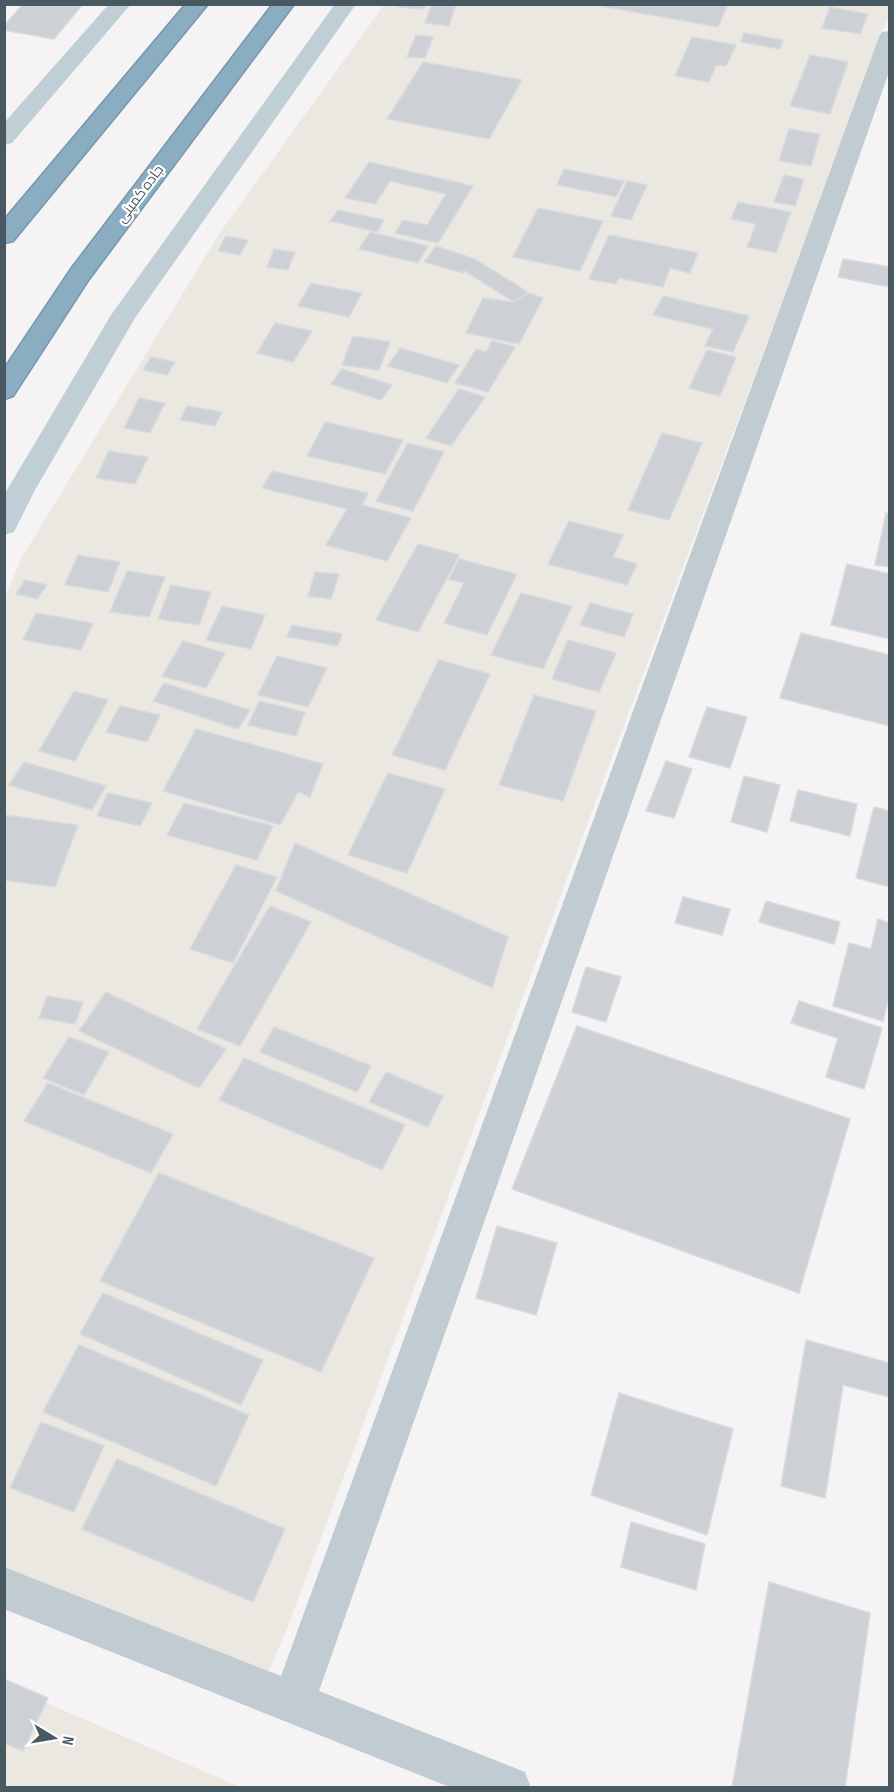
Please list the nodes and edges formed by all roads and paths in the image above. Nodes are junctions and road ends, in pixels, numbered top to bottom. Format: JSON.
{"nodes":[{"id":1,"x":121,"y":4,"type":"edge"},
{"id":2,"x":198,"y":4,"type":"edge"},
{"id":3,"x":284,"y":4,"type":"edge"},
{"id":4,"x":346,"y":4,"type":"edge"},
{"id":5,"x":890,"y":37,"type":"edge"},
{"id":6,"x":4,"y":138,"type":"edge"},
{"id":7,"x":4,"y":237,"type":"edge"},
{"id":8,"x":4,"y":390,"type":"edge"},
{"id":9,"x":4,"y":525,"type":"edge"},
{"id":10,"x":4,"y":1588,"type":"edge"},
{"id":11,"x":294,"y":1701,"type":"junction"},
{"id":12,"x":509,"y":1788,"type":"edge"}],
"edges":[{"from":1,"to":6,"type":"street"},
{"from":2,"to":7,"type":"highway"},
{"from":3,"to":8,"type":"highway","name":"جاده کمپنی"},
{"from":4,"to":9,"type":"street"},
{"from":5,"to":11,"type":"street"},
{"from":10,"to":11,"type":"street"},
{"from":11,"to":12,"type":"street"}]}
